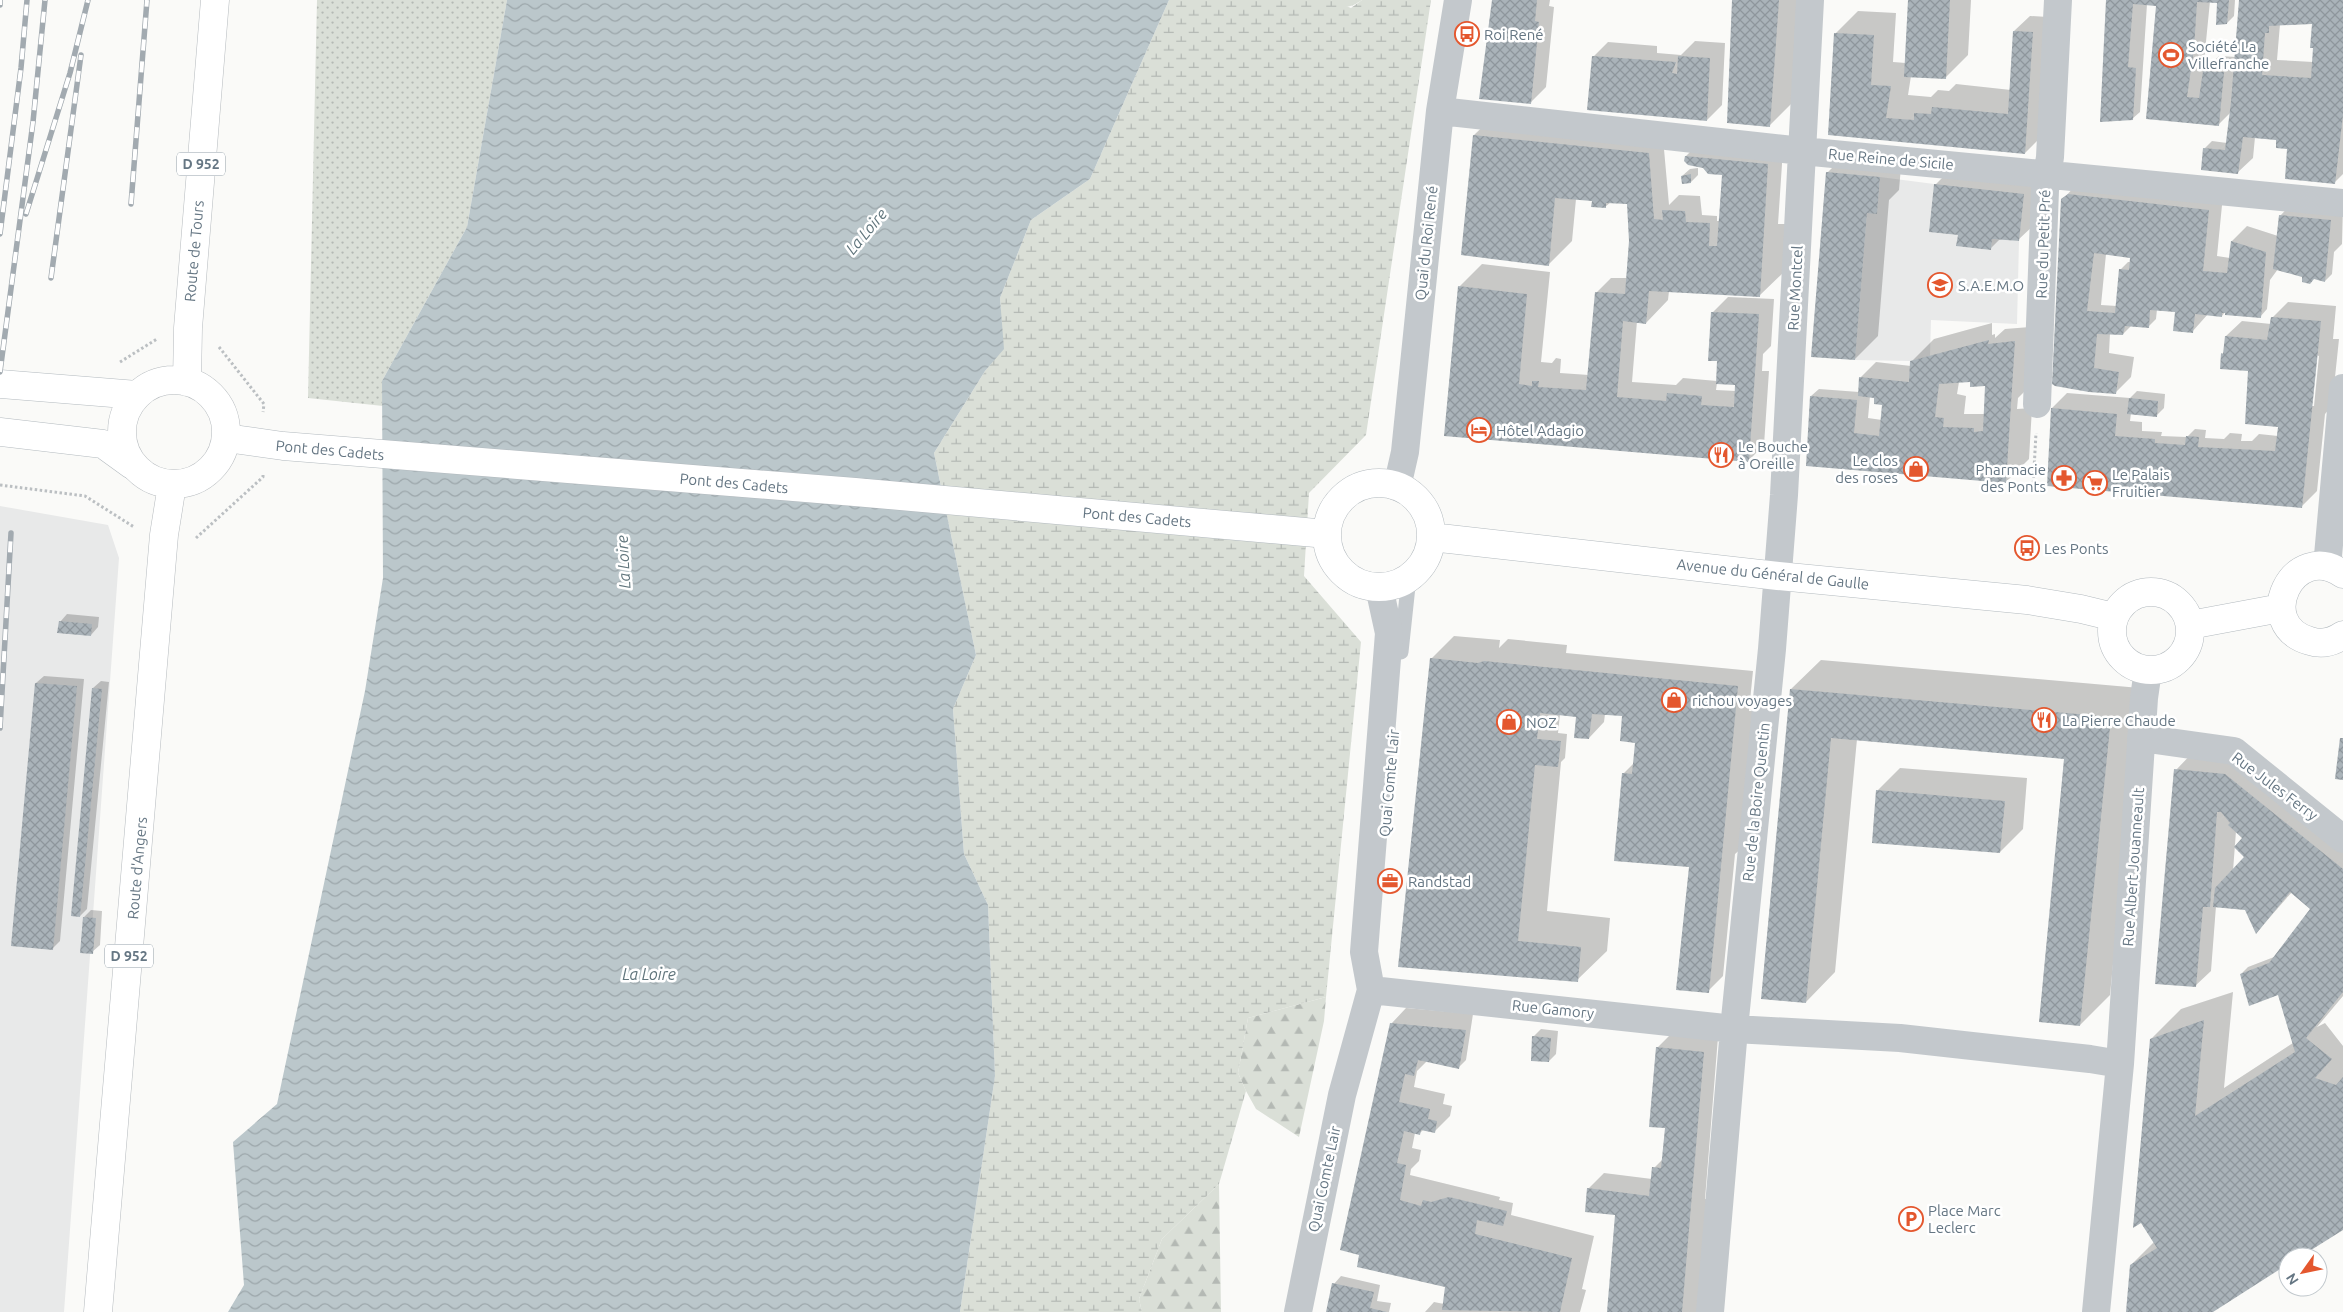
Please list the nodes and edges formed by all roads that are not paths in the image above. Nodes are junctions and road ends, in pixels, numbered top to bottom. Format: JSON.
{"nodes":[{"id":1,"x":215,"y":0,"type":"edge"},
{"id":2,"x":1458,"y":0,"type":"edge"},
{"id":3,"x":1810,"y":0,"type":"edge"},
{"id":4,"x":2058,"y":0,"type":"edge"},
{"id":5,"x":1440,"y":111,"type":"junction"},
{"id":6,"x":1802,"y":151,"type":"junction"},
{"id":7,"x":2047,"y":174,"type":"junction"},
{"id":8,"x":2343,"y":204,"type":"edge"},
{"id":9,"x":187,"y":382,"type":"junction"},
{"id":10,"x":0,"y":384,"type":"edge"},
{"id":11,"x":2343,"y":388,"type":"edge"},
{"id":12,"x":137,"y":395,"type":"junction"},
{"id":13,"x":2037,"y":404,"type":"road end"},
{"id":14,"x":0,"y":432,"type":"edge"},
{"id":15,"x":226,"y":438,"type":"junction"},
{"id":16,"x":132,"y":465,"type":"junction"},
{"id":17,"x":172,"y":485,"type":"junction"},
{"id":18,"x":1397,"y":487,"type":"junction"},
{"id":19,"x":1327,"y":534,"type":"junction"},
{"id":20,"x":1431,"y":537,"type":"junction"},
{"id":21,"x":2335,"y":570,"type":"edge"},
{"id":22,"x":1778,"y":576,"type":"junction"},
{"id":23,"x":1409,"y":578,"type":"junction"},
{"id":24,"x":1379,"y":587,"type":"junction"},
{"id":25,"x":2281,"y":608,"type":"junction"},
{"id":26,"x":2114,"y":617,"type":"junction"},
{"id":27,"x":2190,"y":625,"type":"junction"},
{"id":28,"x":2343,"y":635,"type":"edge"},
{"id":29,"x":2148,"y":670,"type":"junction"},
{"id":30,"x":2141,"y":738,"type":"junction"},
{"id":31,"x":2343,"y":839,"type":"edge"},
{"id":32,"x":1371,"y":990,"type":"junction"},
{"id":33,"x":1734,"y":1029,"type":"junction"},
{"id":34,"x":2120,"y":1064,"type":"junction"},
{"id":35,"x":98,"y":1312,"type":"edge"},
{"id":36,"x":1298,"y":1312,"type":"edge"},
{"id":37,"x":1710,"y":1312,"type":"edge"},
{"id":38,"x":2096,"y":1312,"type":"edge"}],
"edges":[{"from":1,"to":9,"type":"main road","name":"Route de Tours","number":"D 952"},
{"from":2,"to":5,"type":"street","name":"Quai du Roi René"},
{"from":3,"to":6,"type":"street","name":"Rue Montcel"},
{"from":4,"to":7,"type":"street","name":"Rue du Petit Pré"},
{"from":5,"to":6,"type":"street","name":"Rue Reine de Sicile"},
{"from":5,"to":18,"type":"street","name":"Quai du Roi René"},
{"from":6,"to":7,"type":"street","name":"Rue Reine de Sicile"},
{"from":6,"to":22,"type":"street","name":"Rue Montcel"},
{"from":7,"to":8,"type":"street","name":"Rue Reine de Sicile"},
{"from":7,"to":13,"type":"street","name":"Rue du Petit Pré"},
{"from":9,"to":12,"type":"main road"},
{"from":9,"to":15,"type":"main road"},
{"from":10,"to":12,"type":"main road"},
{"from":11,"to":21,"type":"street"},
{"from":12,"to":16,"type":"main road"},
{"from":14,"to":16,"type":"main road"},
{"from":15,"to":17,"type":"main road"},
{"from":15,"to":19,"type":"main road","name":"Pont des Cadets"},
{"from":16,"to":17,"type":"main road"},
{"from":17,"to":35,"type":"main road","name":"Route d'Angers","number":"D 952"},
{"from":18,"to":19,"type":"main road"},
{"from":18,"to":20,"type":"main road"},
{"from":19,"to":24,"type":"main road"},
{"from":20,"to":22,"type":"main road","name":"Avenue du Général de Gaulle"},
{"from":20,"to":23,"type":"main road"},
{"from":21,"to":25,"type":"main road"},
{"from":22,"to":26,"type":"main road","name":"Avenue du Général de Gaulle"},
{"from":22,"to":33,"type":"street","name":"Rue de la Boire Quentin"},
{"from":23,"to":24,"type":"main road"},
{"from":23,"to":32,"type":"lane","name":"Quai Comte Lair"},
{"from":24,"to":32,"type":"street","name":"Quai Comte Lair"},
{"from":25,"to":27,"type":"main road"},
{"from":25,"to":28,"type":"main road"},
{"from":26,"to":27,"type":"main road"},
{"from":26,"to":29,"type":"main road"},
{"from":27,"to":29,"type":"main road"},
{"from":29,"to":30,"type":"street","name":"Rue Albert Jouanneault"},
{"from":30,"to":31,"type":"street","name":"Rue Jules Ferry"},
{"from":30,"to":34,"type":"street","name":"Rue Albert Jouanneault"},
{"from":32,"to":33,"type":"street","name":"Rue Gamory"},
{"from":32,"to":36,"type":"street","name":"Quai Comte Lair"},
{"from":33,"to":34,"type":"street"},
{"from":33,"to":37,"type":"street"},
{"from":34,"to":38,"type":"street"}]}
